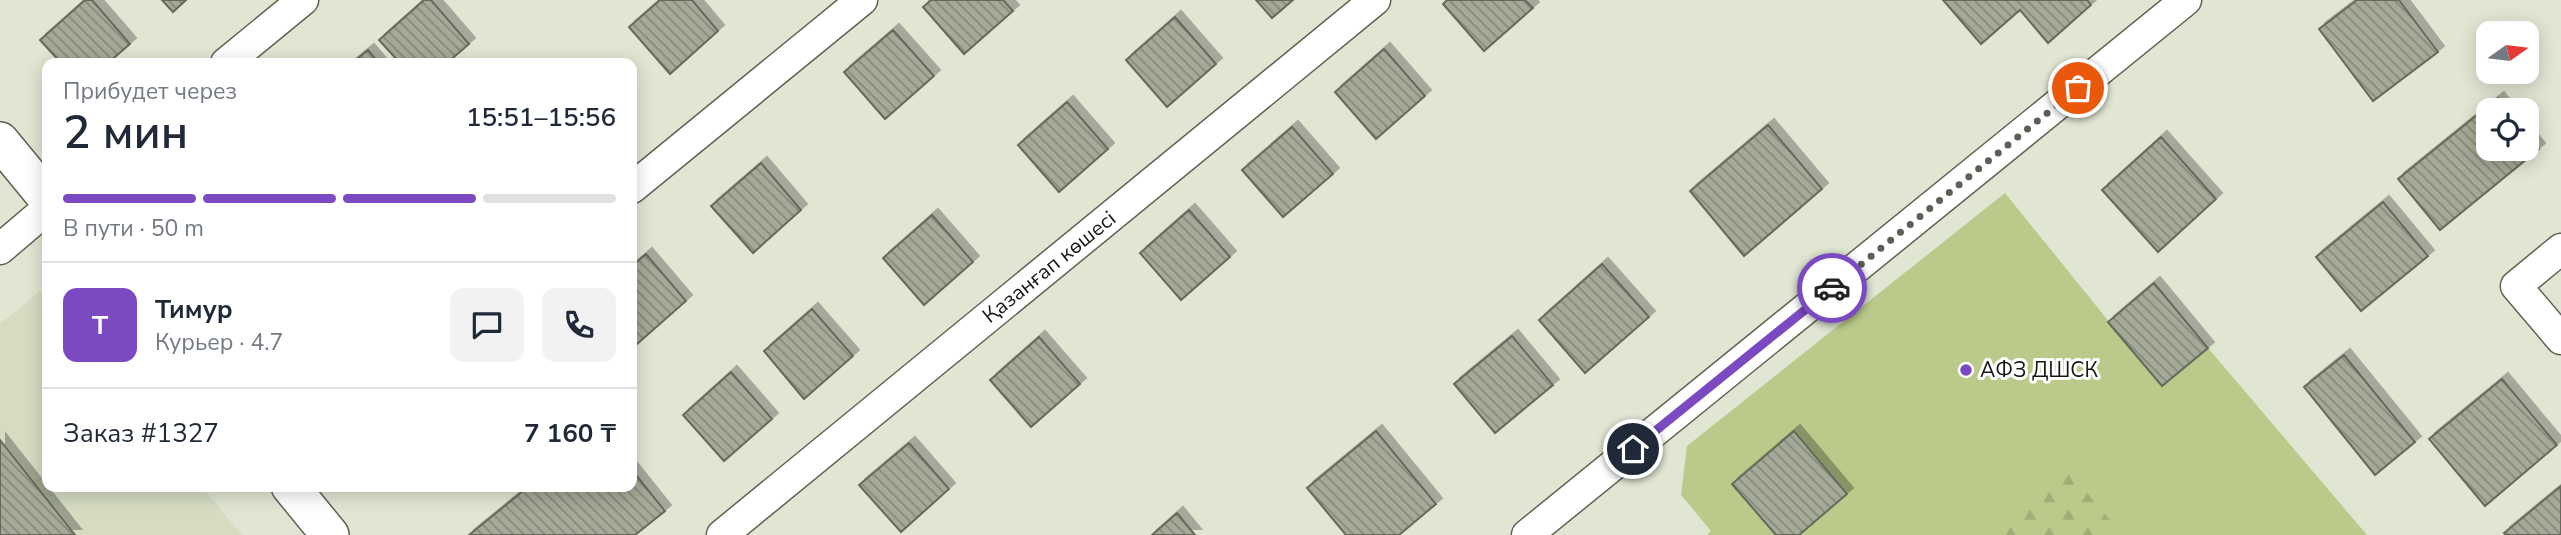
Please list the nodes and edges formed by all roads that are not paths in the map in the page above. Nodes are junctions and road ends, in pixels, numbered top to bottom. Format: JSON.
{"nodes":[{"id":1,"x":303,"y":0,"type":"edge"},
{"id":2,"x":862,"y":0,"type":"edge"},
{"id":3,"x":1375,"y":0,"type":"edge"},
{"id":4,"x":2186,"y":0,"type":"edge"},
{"id":5,"x":232,"y":58,"type":"edge"},
{"id":6,"x":0,"y":141,"type":"edge"},
{"id":7,"x":637,"y":184,"type":"edge"},
{"id":8,"x":42,"y":192,"type":"edge"},
{"id":9,"x":42,"y":213,"type":"edge"},
{"id":10,"x":2561,"y":248,"type":"edge"},
{"id":11,"x":0,"y":249,"type":"edge"},
{"id":12,"x":2561,"y":339,"type":"edge"},
{"id":13,"x":295,"y":492,"type":"edge"},
{"id":14,"x":330,"y":535,"type":"edge"},
{"id":15,"x":722,"y":535,"type":"edge"},
{"id":16,"x":1527,"y":535,"type":"edge"}],
"edges":[{"from":1,"to":5,"type":"street"},
{"from":2,"to":7,"type":"street"},
{"from":3,"to":15,"type":"street","name":"Қазанғап көшесі"},
{"from":4,"to":16,"type":"street"},
{"from":6,"to":8,"type":"street"},
{"from":9,"to":11,"type":"street"},
{"from":10,"to":12,"type":"street"},
{"from":13,"to":14,"type":"street"}]}
